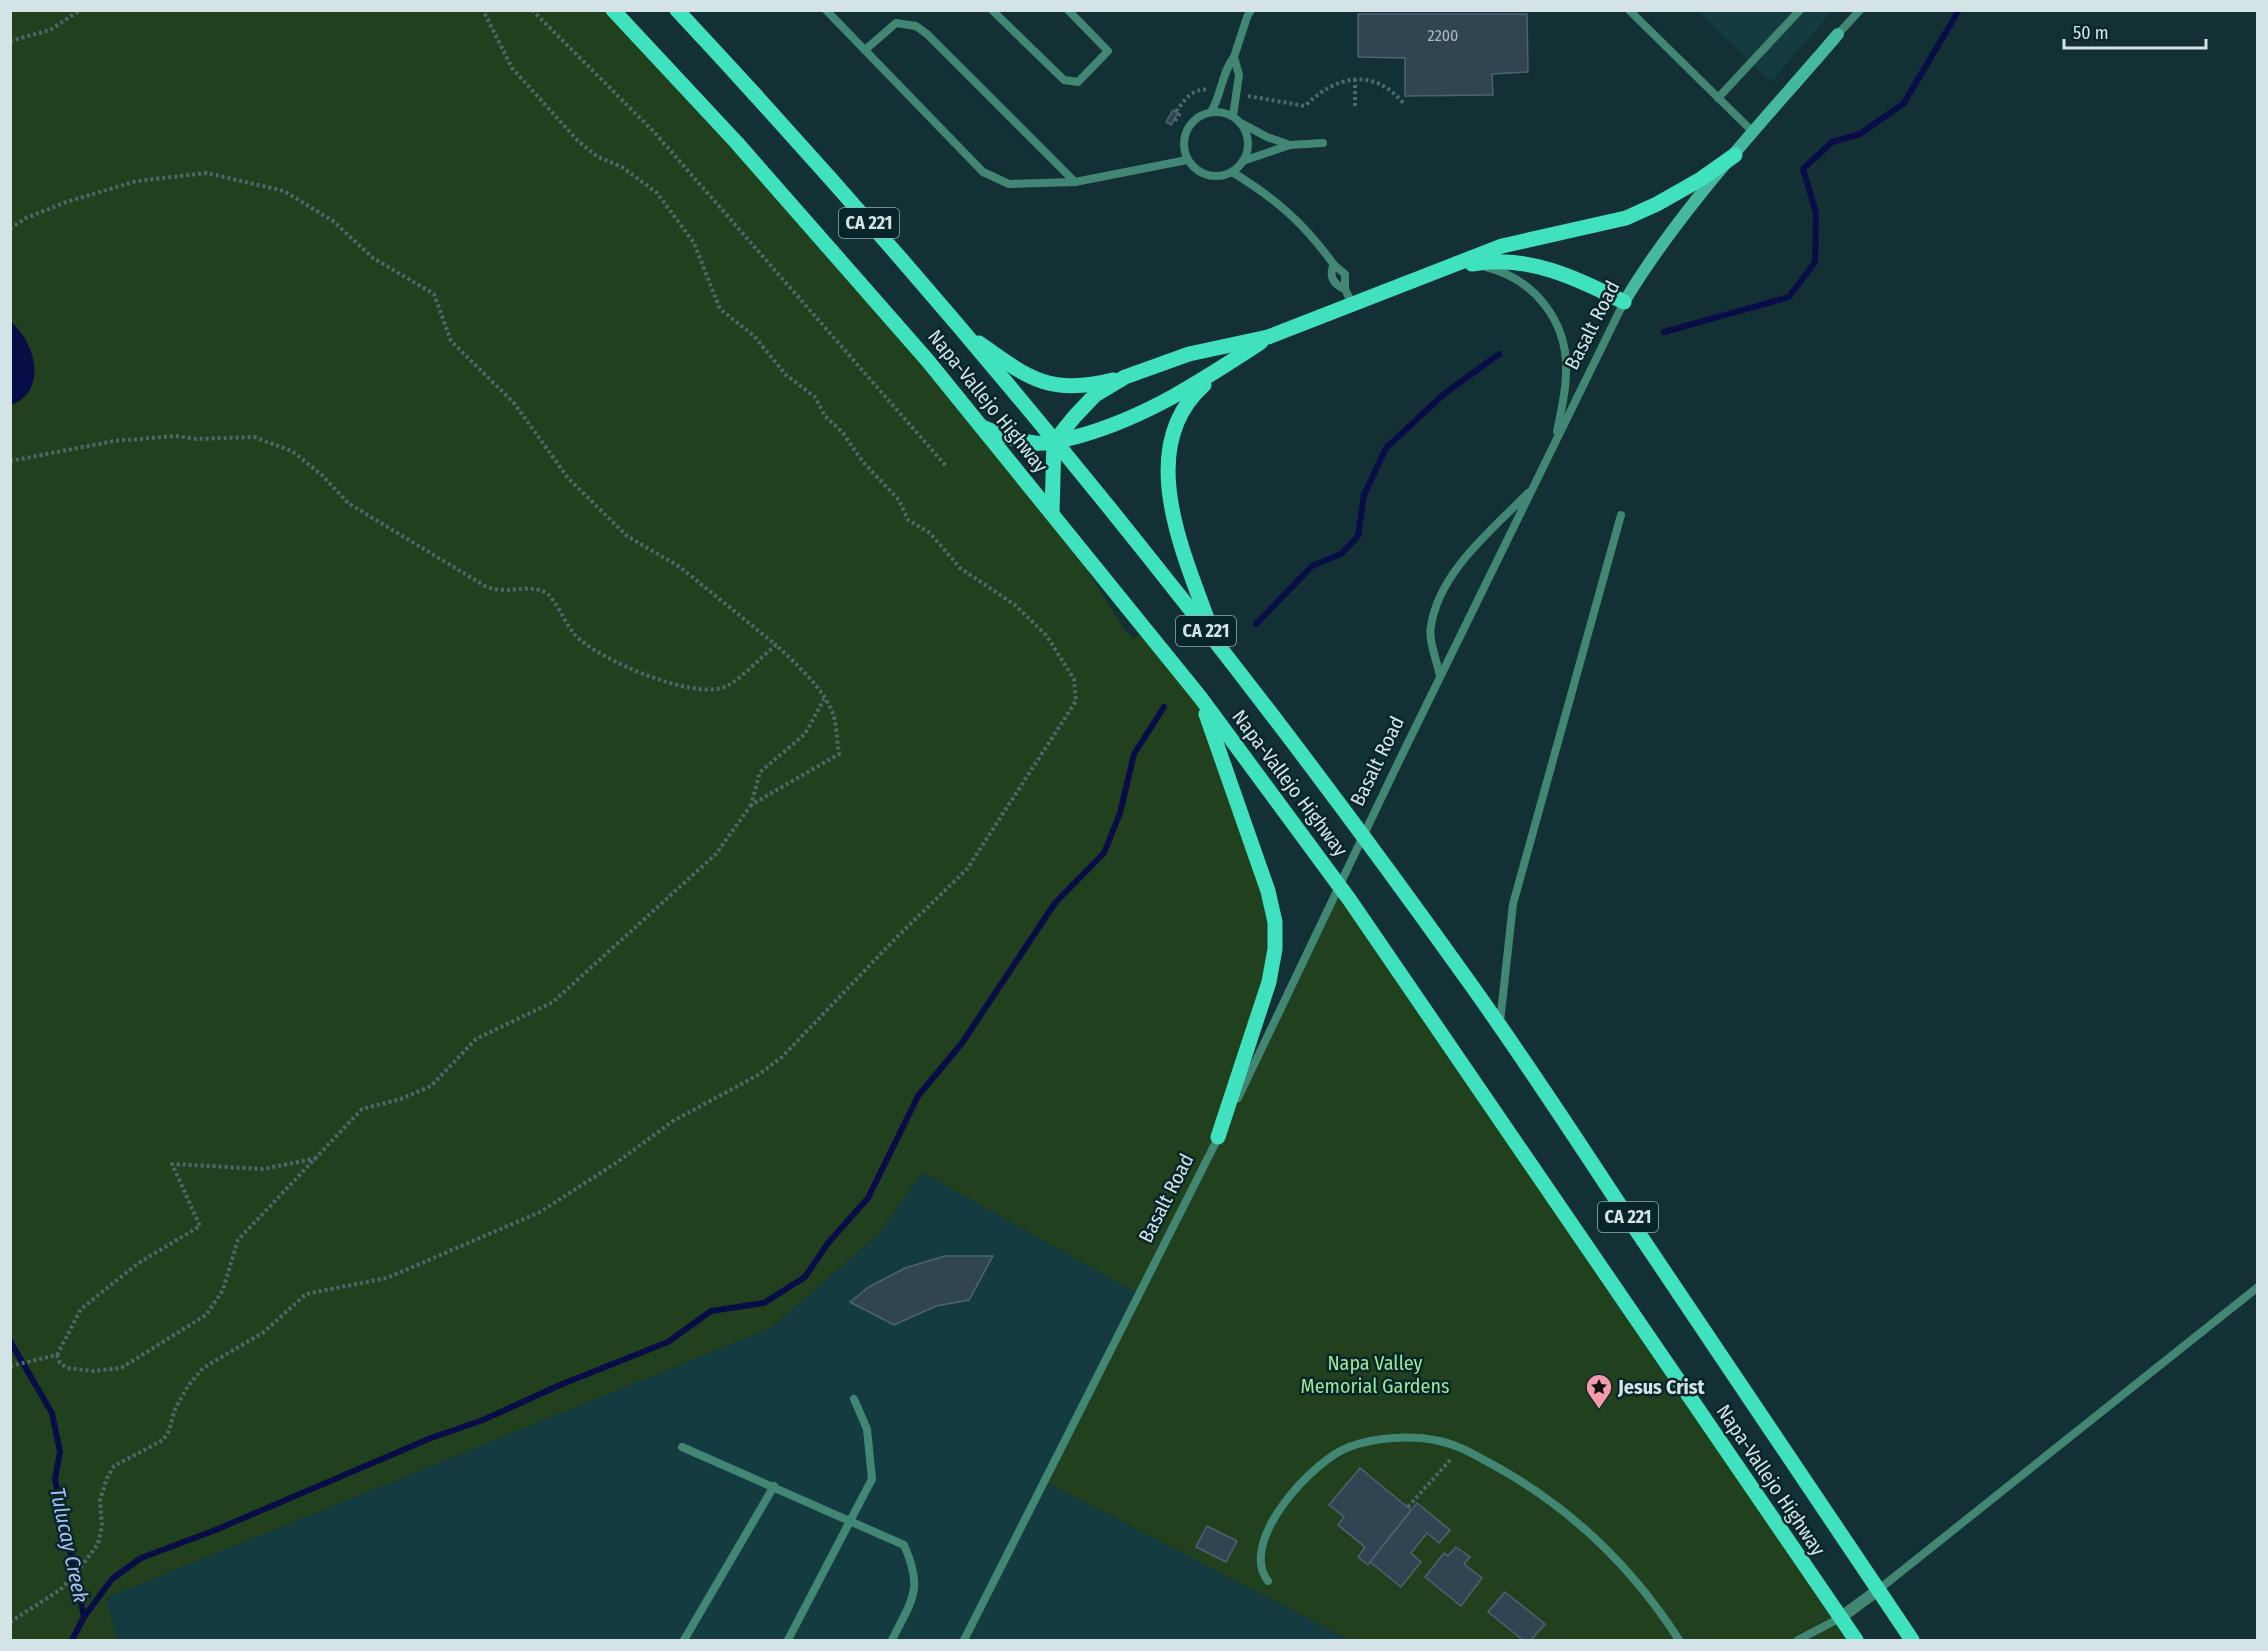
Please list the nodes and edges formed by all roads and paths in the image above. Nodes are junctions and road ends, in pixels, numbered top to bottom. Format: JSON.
{"nodes":[{"id":1,"x":80,"y":10,"type":"edge"},
{"id":2,"x":483,"y":10,"type":"edge"},
{"id":3,"x":532,"y":10,"type":"edge"},
{"id":4,"x":613,"y":10,"type":"edge"},
{"id":5,"x":677,"y":10,"type":"edge"},
{"id":6,"x":826,"y":10,"type":"edge"},
{"id":7,"x":992,"y":10,"type":"edge"},
{"id":8,"x":1068,"y":10,"type":"edge"},
{"id":9,"x":1251,"y":10,"type":"edge"},
{"id":10,"x":1629,"y":10,"type":"edge"},
{"id":11,"x":1800,"y":10,"type":"edge"},
{"id":12,"x":1860,"y":10,"type":"edge"},
{"id":13,"x":1838,"y":34,"type":"joint"},
{"id":14,"x":10,"y":41,"type":"edge"},
{"id":15,"x":865,"y":50,"type":"junction"},
{"id":16,"x":1234,"y":57,"type":"junction"},
{"id":17,"x":1355,"y":79,"type":"junction"},
{"id":18,"x":1212,"y":91,"type":"dead end"},
{"id":19,"x":1244,"y":96,"type":"dead end"},
{"id":20,"x":1718,"y":98,"type":"junction"},
{"id":21,"x":1404,"y":104,"type":"dead end"},
{"id":22,"x":1355,"y":109,"type":"dead end"},
{"id":23,"x":1211,"y":111,"type":"junction"},
{"id":24,"x":1233,"y":116,"type":"junction"},
{"id":25,"x":1175,"y":121,"type":"dead end"},
{"id":26,"x":1241,"y":123,"type":"junction"},
{"id":27,"x":1754,"y":133,"type":"junction"},
{"id":28,"x":1323,"y":143,"type":"dead end"},
{"id":29,"x":1290,"y":145,"type":"junction"},
{"id":30,"x":1735,"y":155,"type":"junction"},
{"id":31,"x":1187,"y":160,"type":"junction"},
{"id":32,"x":1244,"y":161,"type":"junction"},
{"id":33,"x":1232,"y":172,"type":"junction"},
{"id":34,"x":1074,"y":182,"type":"junction"},
{"id":35,"x":10,"y":229,"type":"edge"},
{"id":36,"x":1334,"y":265,"type":"junction"},
{"id":37,"x":1451,"y":268,"type":"junction"},
{"id":38,"x":1345,"y":289,"type":"junction"},
{"id":39,"x":1624,"y":302,"type":"junction"},
{"id":40,"x":1352,"y":304,"type":"junction"},
{"id":41,"x":962,"y":331,"type":"junction"},
{"id":42,"x":1268,"y":337,"type":"junction"},
{"id":43,"x":1226,"y":365,"type":"junction"},
{"id":44,"x":1125,"y":377,"type":"junction"},
{"id":45,"x":982,"y":427,"type":"junction"},
{"id":46,"x":1054,"y":442,"type":"junction"},
{"id":47,"x":1555,"y":443,"type":"junction"},
{"id":48,"x":10,"y":461,"type":"edge"},
{"id":49,"x":946,"y":466,"type":"dead end"},
{"id":50,"x":1533,"y":487,"type":"junction"},
{"id":51,"x":1052,"y":513,"type":"junction"},
{"id":52,"x":1621,"y":515,"type":"dead end"},
{"id":53,"x":1216,"y":643,"type":"junction"},
{"id":54,"x":776,"y":645,"type":"junction"},
{"id":55,"x":1440,"y":676,"type":"junction"},
{"id":56,"x":1200,"y":697,"type":"junction"},
{"id":57,"x":824,"y":699,"type":"junction"},
{"id":58,"x":751,"y":805,"type":"junction"},
{"id":59,"x":1499,"y":1026,"type":"junction"},
{"id":60,"x":1218,"y":1137,"type":"junction"},
{"id":61,"x":318,"y":1158,"type":"junction"},
{"id":62,"x":2258,"y":1287,"type":"edge"},
{"id":63,"x":57,"y":1355,"type":"junction"},
{"id":64,"x":10,"y":1366,"type":"edge"},
{"id":65,"x":854,"y":1399,"type":"dead end"},
{"id":66,"x":682,"y":1447,"type":"dead end"},
{"id":67,"x":1461,"y":1449,"type":"junction"},
{"id":68,"x":774,"y":1486,"type":"junction"},
{"id":69,"x":1408,"y":1507,"type":"dead end"},
{"id":70,"x":850,"y":1522,"type":"junction"},
{"id":71,"x":1268,"y":1581,"type":"dead end"},
{"id":72,"x":1878,"y":1590,"type":"junction"},
{"id":73,"x":1840,"y":1618,"type":"junction"},
{"id":74,"x":10,"y":1622,"type":"edge"},
{"id":75,"x":684,"y":1641,"type":"edge"},
{"id":76,"x":788,"y":1641,"type":"edge"},
{"id":77,"x":892,"y":1641,"type":"edge"},
{"id":78,"x":964,"y":1641,"type":"edge"},
{"id":79,"x":1679,"y":1641,"type":"edge"},
{"id":80,"x":1798,"y":1641,"type":"edge"},
{"id":81,"x":1856,"y":1641,"type":"edge"},
{"id":82,"x":1912,"y":1641,"type":"edge"}],
"edges":[{"from":1,"to":14,"type":"path"},
{"from":2,"to":74,"type":"path"},
{"from":3,"to":49,"type":"path"},
{"from":4,"to":45,"type":"main road","name":"Napa-Vallejo Highway","number":"CA 221"},
{"from":5,"to":41,"type":"main road","name":"Napa-Vallejo Highway","number":"CA 221"},
{"from":6,"to":15,"type":"lane"},
{"from":7,"to":8,"type":"lane"},
{"from":9,"to":16,"type":"lane"},
{"from":10,"to":20,"type":"lane"},
{"from":11,"to":20,"type":"lane"},
{"from":12,"to":13,"type":"lane"},
{"from":13,"to":27,"type":"street","name":"Basalt Road"},
{"from":15,"to":34,"type":"lane"},
{"from":15,"to":34,"type":"lane"},
{"from":16,"to":23,"type":"lane"},
{"from":16,"to":24,"type":"lane"},
{"from":17,"to":19,"type":"path"},
{"from":17,"to":21,"type":"path"},
{"from":17,"to":22,"type":"path"},
{"from":18,"to":25,"type":"path"},
{"from":20,"to":27,"type":"lane"},
{"from":23,"to":24,"type":"lane"},
{"from":23,"to":31,"type":"lane"},
{"from":24,"to":26,"type":"lane"},
{"from":26,"to":29,"type":"lane"},
{"from":26,"to":32,"type":"lane"},
{"from":27,"to":30,"type":"street","name":"Basalt Road"},
{"from":28,"to":29,"type":"lane"},
{"from":29,"to":32,"type":"lane"},
{"from":30,"to":37,"type":"main road"},
{"from":30,"to":39,"type":"street","name":"Basalt Road"},
{"from":31,"to":33,"type":"lane"},
{"from":31,"to":34,"type":"lane"},
{"from":32,"to":33,"type":"lane"},
{"from":33,"to":36,"type":"lane"},
{"from":35,"to":54,"type":"path"},
{"from":36,"to":38,"type":"lane"},
{"from":36,"to":38,"type":"lane"},
{"from":37,"to":39,"type":"main road"},
{"from":37,"to":40,"type":"main road"},
{"from":37,"to":47,"type":"lane"},
{"from":38,"to":40,"type":"lane"},
{"from":39,"to":47,"type":"lane","name":"Basalt Road"},
{"from":40,"to":42,"type":"main road"},
{"from":41,"to":44,"type":"main road"},
{"from":41,"to":46,"type":"main road","name":"Napa-Vallejo Highway","number":"CA 221"},
{"from":42,"to":43,"type":"main road"},
{"from":42,"to":44,"type":"main road"},
{"from":43,"to":46,"type":"main road"},
{"from":43,"to":53,"type":"main road"},
{"from":44,"to":46,"type":"main road"},
{"from":45,"to":46,"type":"main road"},
{"from":45,"to":51,"type":"main road","name":"Napa-Vallejo Highway","number":"CA 221"},
{"from":46,"to":51,"type":"main road"},
{"from":46,"to":53,"type":"main road","name":"Napa-Vallejo Highway","number":"CA 221"},
{"from":47,"to":50,"type":"lane","name":"Basalt Road"},
{"from":48,"to":54,"type":"path"},
{"from":50,"to":55,"type":"lane","name":"Basalt Road"},
{"from":50,"to":55,"type":"lane"},
{"from":51,"to":56,"type":"main road","name":"Napa-Vallejo Highway","number":"CA 221"},
{"from":52,"to":59,"type":"lane"},
{"from":53,"to":59,"type":"main road","name":"Napa-Vallejo Highway","number":"CA 221"},
{"from":54,"to":57,"type":"path"},
{"from":55,"to":60,"type":"lane","name":"Basalt Road"},
{"from":56,"to":60,"type":"main road"},
{"from":56,"to":73,"type":"main road","name":"Napa-Vallejo Highway","number":"CA 221"},
{"from":57,"to":58,"type":"path"},
{"from":57,"to":58,"type":"path"},
{"from":58,"to":61,"type":"path"},
{"from":59,"to":72,"type":"main road","name":"Napa-Vallejo Highway","number":"CA 221"},
{"from":60,"to":78,"type":"lane","name":"Basalt Road"},
{"from":61,"to":63,"type":"path"},
{"from":61,"to":63,"type":"path"},
{"from":62,"to":72,"type":"lane"},
{"from":63,"to":64,"type":"path"},
{"from":65,"to":70,"type":"lane"},
{"from":66,"to":68,"type":"lane"},
{"from":67,"to":69,"type":"path"},
{"from":67,"to":71,"type":"lane"},
{"from":67,"to":79,"type":"lane"},
{"from":68,"to":70,"type":"lane"},
{"from":68,"to":75,"type":"lane"},
{"from":70,"to":76,"type":"lane"},
{"from":70,"to":77,"type":"lane"},
{"from":72,"to":73,"type":"street"},
{"from":72,"to":82,"type":"main road","name":"Napa-Vallejo Highway","number":"CA 221"},
{"from":73,"to":80,"type":"lane"},
{"from":73,"to":81,"type":"main road","name":"Napa-Vallejo Highway","number":"CA 221"}]}
